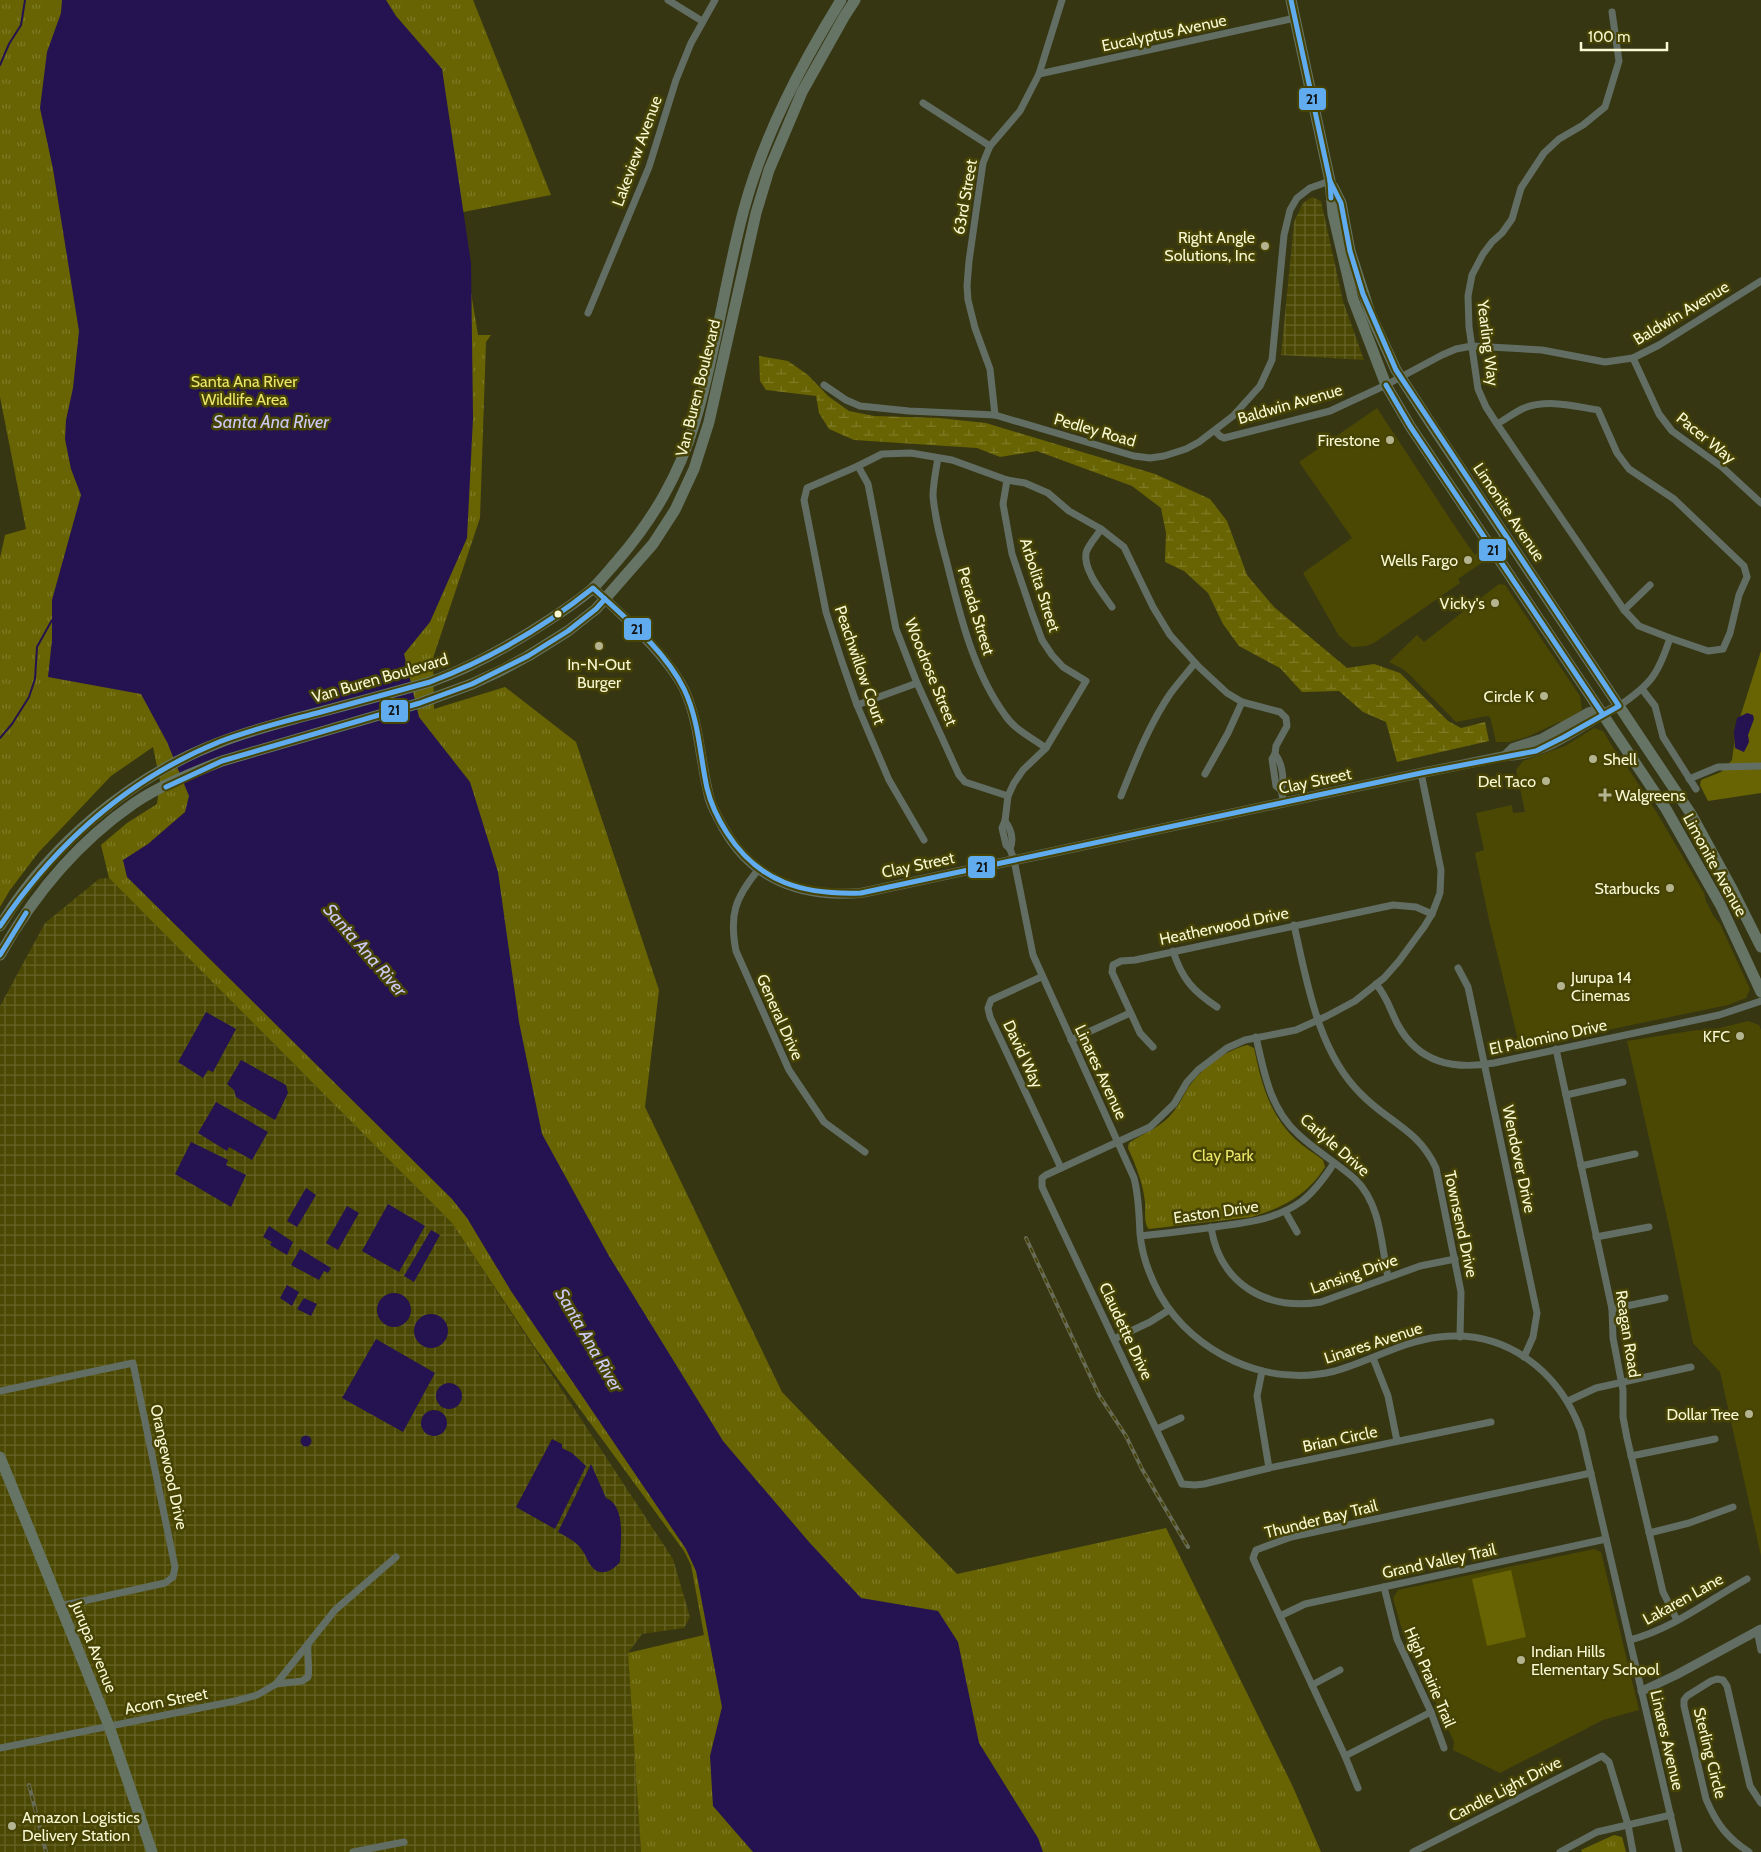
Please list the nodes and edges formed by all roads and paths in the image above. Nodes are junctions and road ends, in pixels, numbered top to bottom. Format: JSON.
{"nodes":[{"id":1,"x":668,"y":0,"type":"edge"},
{"id":2,"x":715,"y":0,"type":"edge"},
{"id":3,"x":841,"y":0,"type":"edge"},
{"id":4,"x":855,"y":0,"type":"edge"},
{"id":5,"x":1062,"y":0,"type":"edge"},
{"id":6,"x":1291,"y":0,"type":"edge"},
{"id":7,"x":1612,"y":12,"type":"dead end"},
{"id":8,"x":1295,"y":18,"type":"junction"},
{"id":9,"x":702,"y":21,"type":"junction"},
{"id":10,"x":1040,"y":74,"type":"junction"},
{"id":11,"x":923,"y":103,"type":"dead end"},
{"id":12,"x":990,"y":146,"type":"junction"},
{"id":13,"x":1330,"y":181,"type":"junction"},
{"id":14,"x":1761,"y":281,"type":"edge"},
{"id":15,"x":588,"y":313,"type":"dead end"},
{"id":16,"x":1472,"y":346,"type":"junction"},
{"id":17,"x":1633,"y":358,"type":"junction"},
{"id":18,"x":1401,"y":378,"type":"junction"},
{"id":19,"x":824,"y":385,"type":"dead end"},
{"id":20,"x":1386,"y":385,"type":"junction"},
{"id":21,"x":995,"y":415,"type":"junction"},
{"id":22,"x":1497,"y":424,"type":"junction"},
{"id":23,"x":1215,"y":431,"type":"junction"},
{"id":24,"x":938,"y":458,"type":"junction"},
{"id":25,"x":858,"y":466,"type":"junction"},
{"id":26,"x":1007,"y":480,"type":"junction"},
{"id":27,"x":1761,"y":502,"type":"edge"},
{"id":28,"x":1101,"y":529,"type":"junction"},
{"id":29,"x":1502,"y":564,"type":"junction"},
{"id":30,"x":1650,"y":585,"type":"dead end"},
{"id":31,"x":593,"y":588,"type":"junction"},
{"id":32,"x":605,"y":600,"type":"junction"},
{"id":33,"x":1112,"y":607,"type":"dead end"},
{"id":34,"x":1624,"y":610,"type":"junction"},
{"id":35,"x":1568,"y":630,"type":"junction"},
{"id":36,"x":1670,"y":638,"type":"junction"},
{"id":37,"x":1195,"y":663,"type":"junction"},
{"id":38,"x":917,"y":683,"type":"junction"},
{"id":39,"x":1642,"y":689,"type":"junction"},
{"id":40,"x":1242,"y":702,"type":"junction"},
{"id":41,"x":857,"y":705,"type":"junction"},
{"id":42,"x":1619,"y":706,"type":"junction"},
{"id":43,"x":1602,"y":713,"type":"junction"},
{"id":44,"x":1046,"y":748,"type":"junction"},
{"id":45,"x":1761,"y":766,"type":"edge"},
{"id":46,"x":1421,"y":773,"type":"junction"},
{"id":47,"x":1205,"y":774,"type":"dead end"},
{"id":48,"x":1689,"y":779,"type":"junction"},
{"id":49,"x":1696,"y":790,"type":"dead end"},
{"id":50,"x":1008,"y":796,"type":"junction"},
{"id":51,"x":1121,"y":796,"type":"dead end"},
{"id":52,"x":1284,"y":803,"type":"junction"},
{"id":53,"x":924,"y":840,"type":"dead end"},
{"id":54,"x":1014,"y":860,"type":"junction"},
{"id":55,"x":758,"y":870,"type":"junction"},
{"id":56,"x":1432,"y":914,"type":"junction"},
{"id":57,"x":1294,"y":925,"type":"junction"},
{"id":58,"x":0,"y":926,"type":"edge"},
{"id":59,"x":1761,"y":947,"type":"edge"},
{"id":60,"x":1174,"y":951,"type":"junction"},
{"id":61,"x":0,"y":955,"type":"edge"},
{"id":62,"x":1458,"y":968,"type":"dead end"},
{"id":63,"x":1041,"y":977,"type":"junction"},
{"id":64,"x":1376,"y":984,"type":"junction"},
{"id":65,"x":1761,"y":992,"type":"edge"},
{"id":66,"x":1761,"y":1001,"type":"edge"},
{"id":67,"x":1217,"y":1007,"type":"dead end"},
{"id":68,"x":1130,"y":1013,"type":"junction"},
{"id":69,"x":1318,"y":1020,"type":"junction"},
{"id":70,"x":1256,"y":1037,"type":"junction"},
{"id":71,"x":1071,"y":1040,"type":"junction"},
{"id":72,"x":1153,"y":1047,"type":"dead end"},
{"id":73,"x":1556,"y":1049,"type":"junction"},
{"id":74,"x":1484,"y":1065,"type":"junction"},
{"id":75,"x":1623,"y":1082,"type":"dead end"},
{"id":76,"x":1566,"y":1095,"type":"junction"},
{"id":77,"x":1119,"y":1142,"type":"junction"},
{"id":78,"x":865,"y":1152,"type":"dead end"},
{"id":79,"x":1635,"y":1154,"type":"dead end"},
{"id":80,"x":1334,"y":1163,"type":"junction"},
{"id":81,"x":1581,"y":1166,"type":"junction"},
{"id":82,"x":1061,"y":1168,"type":"junction"},
{"id":83,"x":1285,"y":1211,"type":"junction"},
{"id":84,"x":1649,"y":1226,"type":"dead end"},
{"id":85,"x":1211,"y":1228,"type":"junction"},
{"id":86,"x":1297,"y":1232,"type":"dead end"},
{"id":87,"x":1141,"y":1236,"type":"junction"},
{"id":88,"x":1596,"y":1237,"type":"junction"},
{"id":89,"x":1455,"y":1259,"type":"junction"},
{"id":90,"x":1388,"y":1277,"type":"junction"},
{"id":91,"x":1665,"y":1298,"type":"dead end"},
{"id":92,"x":1612,"y":1309,"type":"junction"},
{"id":93,"x":1169,"y":1310,"type":"junction"},
{"id":94,"x":1460,"y":1337,"type":"junction"},
{"id":95,"x":1114,"y":1339,"type":"junction"},
{"id":96,"x":1524,"y":1357,"type":"junction"},
{"id":97,"x":1372,"y":1358,"type":"junction"},
{"id":98,"x":1691,"y":1367,"type":"dead end"},
{"id":99,"x":1262,"y":1371,"type":"junction"},
{"id":100,"x":1622,"y":1382,"type":"junction"},
{"id":101,"x":0,"y":1391,"type":"edge"},
{"id":102,"x":1568,"y":1401,"type":"junction"},
{"id":103,"x":1181,"y":1418,"type":"dead end"},
{"id":104,"x":1491,"y":1422,"type":"dead end"},
{"id":105,"x":1157,"y":1429,"type":"junction"},
{"id":106,"x":1715,"y":1439,"type":"dead end"},
{"id":107,"x":1397,"y":1441,"type":"junction"},
{"id":108,"x":1631,"y":1456,"type":"junction"},
{"id":109,"x":0,"y":1457,"type":"edge"},
{"id":110,"x":1269,"y":1468,"type":"junction"},
{"id":111,"x":1591,"y":1472,"type":"junction"},
{"id":112,"x":1195,"y":1485,"type":"joint"},
{"id":113,"x":1733,"y":1508,"type":"dead end"},
{"id":114,"x":1649,"y":1533,"type":"junction"},
{"id":115,"x":1606,"y":1539,"type":"junction"},
{"id":116,"x":396,"y":1557,"type":"dead end"},
{"id":117,"x":1747,"y":1579,"type":"dead end"},
{"id":118,"x":1384,"y":1587,"type":"junction"},
{"id":119,"x":60,"y":1606,"type":"junction"},
{"id":120,"x":1280,"y":1616,"type":"junction"},
{"id":121,"x":1677,"y":1620,"type":"junction"},
{"id":122,"x":1760,"y":1630,"type":"edge"},
{"id":123,"x":1630,"y":1640,"type":"junction"},
{"id":124,"x":308,"y":1646,"type":"junction"},
{"id":125,"x":1761,"y":1650,"type":"edge"},
{"id":126,"x":1340,"y":1670,"type":"dead end"},
{"id":127,"x":276,"y":1684,"type":"junction"},
{"id":128,"x":1312,"y":1685,"type":"junction"},
{"id":129,"x":1642,"y":1691,"type":"junction"},
{"id":130,"x":1431,"y":1712,"type":"junction"},
{"id":131,"x":109,"y":1726,"type":"junction"},
{"id":132,"x":0,"y":1748,"type":"edge"},
{"id":133,"x":1444,"y":1748,"type":"dead end"},
{"id":134,"x":1345,"y":1756,"type":"junction"},
{"id":135,"x":1358,"y":1788,"type":"dead end"},
{"id":136,"x":1761,"y":1803,"type":"edge"},
{"id":137,"x":1671,"y":1814,"type":"junction"},
{"id":138,"x":1628,"y":1825,"type":"junction"},
{"id":139,"x":404,"y":1842,"type":"dead end"},
{"id":140,"x":152,"y":1852,"type":"edge"},
{"id":141,"x":353,"y":1852,"type":"edge"},
{"id":142,"x":1413,"y":1852,"type":"edge"},
{"id":143,"x":1560,"y":1852,"type":"edge"},
{"id":144,"x":1633,"y":1852,"type":"edge"},
{"id":145,"x":1680,"y":1852,"type":"edge"},
{"id":146,"x":1749,"y":1852,"type":"edge"}],
"edges":[{"from":1,"to":9,"type":"street"},
{"from":2,"to":9,"type":"street","name":"Lakeview Avenue"},
{"from":3,"to":31,"type":"main road","name":"Van Buren Boulevard"},
{"from":4,"to":32,"type":"main road","name":"Van Buren Boulevard"},
{"from":5,"to":10,"type":"street","name":"63rd Street"},
{"from":6,"to":8,"type":"main road","name":"Limonite Avenue"},
{"from":7,"to":16,"type":"street","name":"Yearling Way"},
{"from":8,"to":10,"type":"street","name":"Eucalyptus Avenue"},
{"from":8,"to":13,"type":"main road","name":"Limonite Avenue"},
{"from":9,"to":15,"type":"street","name":"Lakeview Avenue"},
{"from":10,"to":12,"type":"street","name":"63rd Street"},
{"from":11,"to":12,"type":"street"},
{"from":12,"to":21,"type":"street","name":"63rd Street"},
{"from":13,"to":18,"type":"main road","name":"Limonite Avenue"},
{"from":13,"to":20,"type":"main road","name":"Limonite Avenue"},
{"from":13,"to":23,"type":"street","name":"Pedley Road"},
{"from":14,"to":17,"type":"street","name":"Baldwin Avenue"},
{"from":16,"to":17,"type":"street","name":"Baldwin Avenue"},
{"from":16,"to":18,"type":"street","name":"Baldwin Avenue"},
{"from":16,"to":22,"type":"street","name":"Yearling Way"},
{"from":17,"to":27,"type":"street","name":"Pacer Way"},
{"from":18,"to":20,"type":"street","name":"Baldwin Avenue"},
{"from":18,"to":35,"type":"main road","name":"Limonite Avenue"},
{"from":19,"to":21,"type":"street","name":"Pedley Road"},
{"from":20,"to":23,"type":"street","name":"Baldwin Avenue"},
{"from":20,"to":29,"type":"main road","name":"Limonite Avenue"},
{"from":21,"to":23,"type":"street","name":"Pedley Road"},
{"from":22,"to":34,"type":"street","name":"Yearling Way"},
{"from":22,"to":36,"type":"street","name":"Yearling Way"},
{"from":24,"to":25,"type":"street"},
{"from":24,"to":26,"type":"street"},
{"from":24,"to":44,"type":"street","name":"Perada Street"},
{"from":25,"to":38,"type":"street","name":"Woodrose Street"},
{"from":25,"to":41,"type":"street","name":"Peachwillow Court"},
{"from":26,"to":28,"type":"street"},
{"from":26,"to":44,"type":"street","name":"Arbolita Street"},
{"from":28,"to":33,"type":"street"},
{"from":28,"to":37,"type":"street"},
{"from":29,"to":35,"type":"main road"},
{"from":29,"to":43,"type":"main road","name":"Limonite Avenue"},
{"from":30,"to":34,"type":"street"},
{"from":31,"to":32,"type":"main road","name":"Clay Street"},
{"from":31,"to":58,"type":"main road","name":"Van Buren Boulevard"},
{"from":32,"to":55,"type":"main road","name":"Clay Street"},
{"from":32,"to":61,"type":"main road","name":"Van Buren Boulevard"},
{"from":34,"to":36,"type":"street","name":"Yearling Way"},
{"from":35,"to":42,"type":"main road","name":"Limonite Avenue"},
{"from":36,"to":39,"type":"street","name":"Clay Street"},
{"from":37,"to":40,"type":"street"},
{"from":37,"to":51,"type":"street"},
{"from":38,"to":41,"type":"street"},
{"from":38,"to":50,"type":"street","name":"Woodrose Street"},
{"from":39,"to":42,"type":"street","name":"Clay Street"},
{"from":39,"to":48,"type":"street"},
{"from":40,"to":47,"type":"street"},
{"from":40,"to":52,"type":"street"},
{"from":41,"to":53,"type":"street","name":"Peachwillow Court"},
{"from":42,"to":43,"type":"main road","name":"Clay Street"},
{"from":42,"to":59,"type":"main road","name":"Limonite Avenue"},
{"from":43,"to":46,"type":"main road","name":"Clay Street"},
{"from":43,"to":65,"type":"main road","name":"Limonite Avenue"},
{"from":44,"to":50,"type":"street"},
{"from":45,"to":48,"type":"street"},
{"from":46,"to":52,"type":"main road","name":"Clay Street"},
{"from":46,"to":56,"type":"street"},
{"from":48,"to":49,"type":"street"},
{"from":50,"to":54,"type":"street","name":"Linares Avenue"},
{"from":52,"to":54,"type":"main road","name":"Clay Street"},
{"from":54,"to":55,"type":"main road","name":"Clay Street"},
{"from":54,"to":63,"type":"street","name":"Linares Avenue"},
{"from":55,"to":78,"type":"street","name":"General Drive"},
{"from":56,"to":57,"type":"street","name":"Heatherwood Drive"},
{"from":56,"to":64,"type":"street"},
{"from":57,"to":60,"type":"street","name":"Heatherwood Drive"},
{"from":57,"to":69,"type":"street","name":"Townsend Drive"},
{"from":60,"to":67,"type":"street"},
{"from":60,"to":68,"type":"street","name":"Heatherwood Drive"},
{"from":62,"to":74,"type":"street","name":"Wendover Drive"},
{"from":63,"to":71,"type":"street","name":"Linares Avenue"},
{"from":63,"to":82,"type":"street","name":"David Way"},
{"from":64,"to":69,"type":"street"},
{"from":64,"to":74,"type":"street","name":"El Palomino Drive"},
{"from":66,"to":73,"type":"street","name":"El Palomino Drive"},
{"from":68,"to":71,"type":"street"},
{"from":68,"to":72,"type":"street","name":"Heatherwood Drive"},
{"from":69,"to":70,"type":"street"},
{"from":69,"to":89,"type":"street","name":"Townsend Drive"},
{"from":70,"to":77,"type":"street"},
{"from":70,"to":80,"type":"street","name":"Carlyle Drive"},
{"from":71,"to":77,"type":"street","name":"Linares Avenue"},
{"from":73,"to":74,"type":"street","name":"El Palomino Drive"},
{"from":73,"to":76,"type":"street","name":"Reagan Road"},
{"from":74,"to":96,"type":"street","name":"Wendover Drive"},
{"from":75,"to":76,"type":"street"},
{"from":76,"to":81,"type":"street","name":"Reagan Road"},
{"from":77,"to":82,"type":"street"},
{"from":77,"to":87,"type":"street","name":"Linares Avenue"},
{"from":79,"to":81,"type":"street"},
{"from":80,"to":83,"type":"street","name":"Easton Drive"},
{"from":80,"to":90,"type":"street","name":"Carlyle Drive"},
{"from":81,"to":88,"type":"street","name":"Reagan Road"},
{"from":82,"to":95,"type":"street","name":"Claudette Drive"},
{"from":83,"to":85,"type":"street","name":"Easton Drive"},
{"from":83,"to":86,"type":"street"},
{"from":84,"to":88,"type":"street"},
{"from":85,"to":87,"type":"street","name":"Easton Drive"},
{"from":85,"to":90,"type":"street","name":"Lansing Drive"},
{"from":87,"to":93,"type":"street","name":"Linares Avenue"},
{"from":88,"to":92,"type":"street","name":"Reagan Road"},
{"from":89,"to":90,"type":"street","name":"Lansing Drive"},
{"from":89,"to":94,"type":"street","name":"Townsend Drive"},
{"from":91,"to":92,"type":"street"},
{"from":92,"to":100,"type":"street","name":"Reagan Road"},
{"from":93,"to":95,"type":"street"},
{"from":93,"to":99,"type":"street","name":"Linares Avenue"},
{"from":94,"to":96,"type":"street","name":"Linares Avenue"},
{"from":94,"to":97,"type":"street","name":"Linares Avenue"},
{"from":95,"to":105,"type":"street","name":"Claudette Drive"},
{"from":96,"to":102,"type":"street","name":"Linares Avenue"},
{"from":97,"to":99,"type":"street","name":"Linares Avenue"},
{"from":97,"to":107,"type":"street"},
{"from":98,"to":100,"type":"street"},
{"from":99,"to":110,"type":"street"},
{"from":100,"to":102,"type":"street"},
{"from":100,"to":108,"type":"street","name":"Reagan Road"},
{"from":101,"to":119,"type":"street","name":"Orangewood Drive"},
{"from":102,"to":111,"type":"street","name":"Linares Avenue"},
{"from":103,"to":105,"type":"street"},
{"from":104,"to":107,"type":"street","name":"Brian Circle"},
{"from":105,"to":112,"type":"street","name":"Claudette Drive"},
{"from":106,"to":108,"type":"street"},
{"from":107,"to":110,"type":"street","name":"Brian Circle"},
{"from":108,"to":114,"type":"street","name":"Reagan Road"},
{"from":109,"to":119,"type":"main road","name":"Jurupa Avenue"},
{"from":110,"to":112,"type":"street","name":"Brian Circle"},
{"from":111,"to":115,"type":"street","name":"Linares Avenue"},
{"from":111,"to":120,"type":"street","name":"Thunder Bay Trail"},
{"from":113,"to":114,"type":"street"},
{"from":114,"to":121,"type":"street","name":"Reagan Road"},
{"from":115,"to":118,"type":"street","name":"Grand Valley Trail"},
{"from":115,"to":123,"type":"street","name":"Linares Avenue"},
{"from":116,"to":124,"type":"street","name":"Acorn Street"},
{"from":117,"to":121,"type":"street","name":"Lakaren Lane"},
{"from":118,"to":120,"type":"street","name":"Grand Valley Trail"},
{"from":118,"to":130,"type":"street","name":"High Prairie Trail"},
{"from":119,"to":131,"type":"main road","name":"Jurupa Avenue"},
{"from":120,"to":128,"type":"street","name":"Thunder Bay Trail"},
{"from":121,"to":123,"type":"street","name":"Lakaren Lane"},
{"from":122,"to":125,"type":"street"},
{"from":122,"to":129,"type":"street"},
{"from":123,"to":129,"type":"street","name":"Linares Avenue"},
{"from":124,"to":127,"type":"street","name":"Acorn Street"},
{"from":124,"to":127,"type":"street","name":"Acorn Street"},
{"from":126,"to":128,"type":"street"},
{"from":127,"to":131,"type":"street","name":"Acorn Street"},
{"from":128,"to":134,"type":"street","name":"Thunder Bay Trail"},
{"from":129,"to":137,"type":"street","name":"Linares Avenue"},
{"from":130,"to":133,"type":"street","name":"High Prairie Trail"},
{"from":130,"to":134,"type":"street"},
{"from":131,"to":132,"type":"street","name":"Acorn Street"},
{"from":131,"to":140,"type":"main road","name":"Jurupa Avenue"},
{"from":134,"to":135,"type":"street","name":"Thunder Bay Trail"},
{"from":136,"to":146,"type":"street","name":"Sterling Circle"},
{"from":137,"to":138,"type":"street"},
{"from":137,"to":145,"type":"street","name":"Linares Avenue"},
{"from":138,"to":142,"type":"street","name":"Candle Light Drive"},
{"from":138,"to":143,"type":"street"},
{"from":138,"to":144,"type":"street"},
{"from":139,"to":141,"type":"street"}]}
